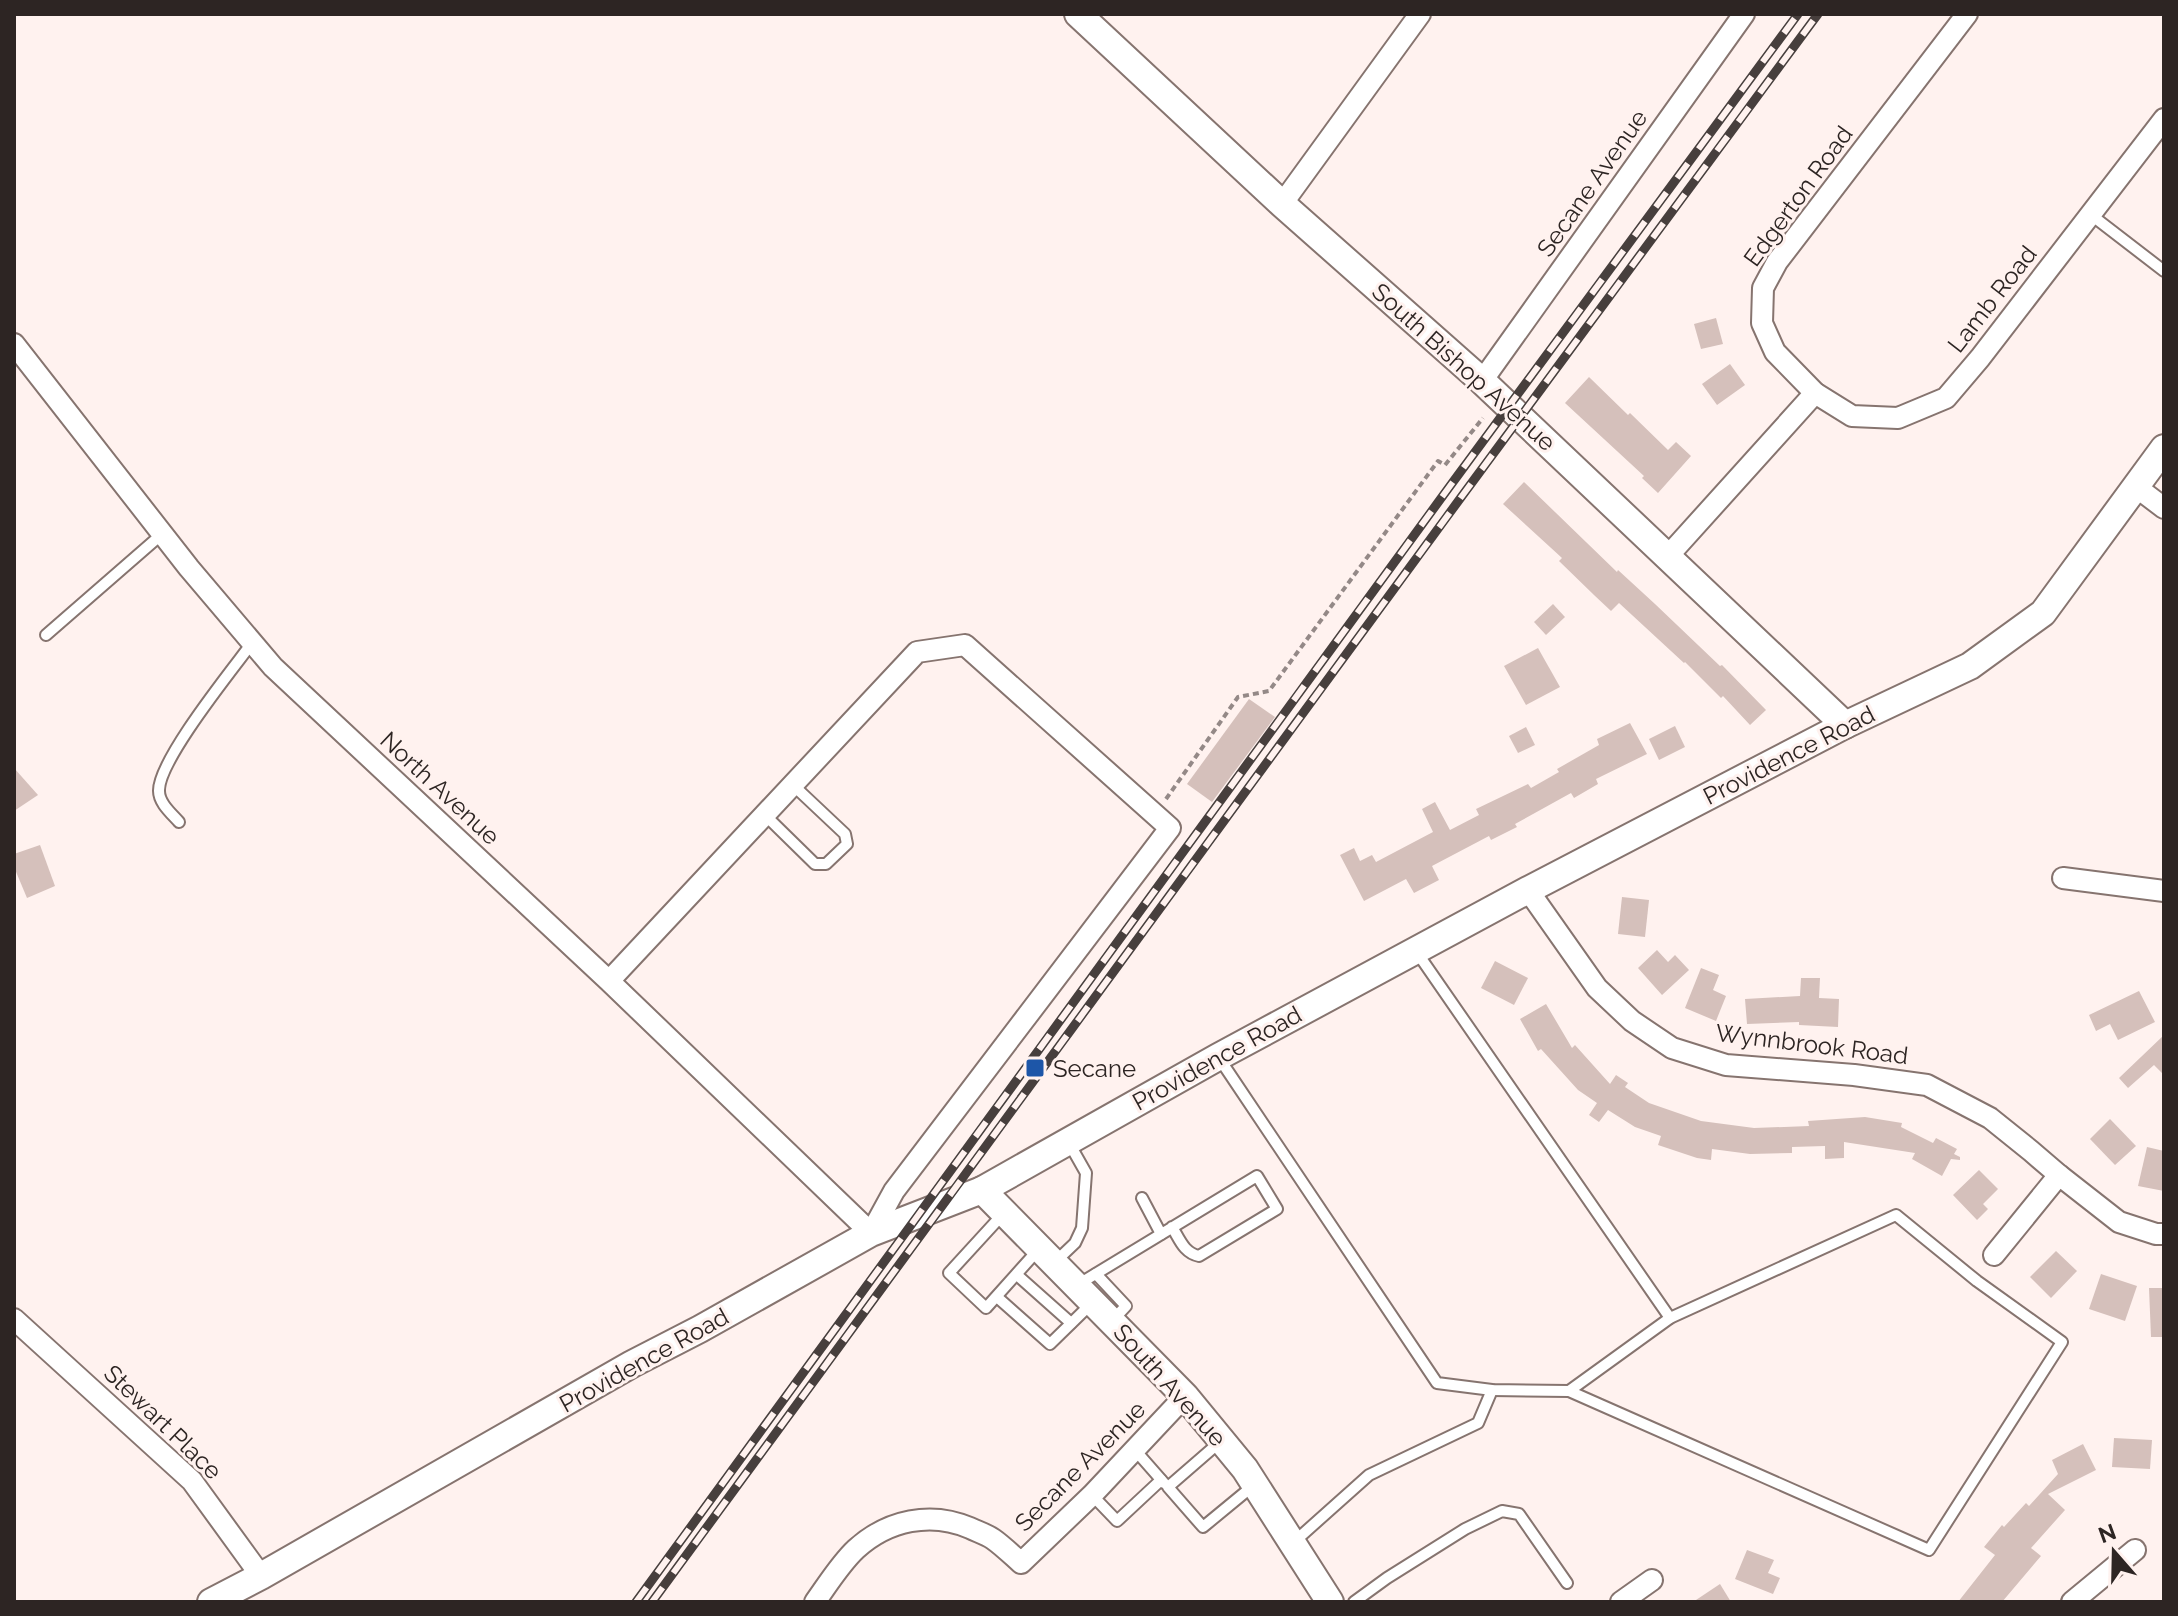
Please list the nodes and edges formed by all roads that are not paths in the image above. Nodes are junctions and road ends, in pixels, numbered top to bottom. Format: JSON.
{"nodes":[{"id":1,"x":1078,"y":14,"type":"edge"},
{"id":2,"x":1420,"y":14,"type":"edge"},
{"id":3,"x":1744,"y":14,"type":"edge"},
{"id":4,"x":1967,"y":14,"type":"edge"},
{"id":5,"x":2164,"y":119,"type":"edge"},
{"id":6,"x":1282,"y":204,"type":"junction"},
{"id":7,"x":2090,"y":214,"type":"junction"},
{"id":8,"x":2164,"y":271,"type":"edge"},
{"id":9,"x":14,"y":344,"type":"edge"},
{"id":10,"x":1482,"y":381,"type":"junction"},
{"id":11,"x":1815,"y":393,"type":"junction"},
{"id":12,"x":2164,"y":448,"type":"edge"},
{"id":13,"x":2135,"y":486,"type":"junction"},
{"id":14,"x":2164,"y":508,"type":"edge"},
{"id":15,"x":162,"y":534,"type":"junction"},
{"id":16,"x":1668,"y":556,"type":"junction"},
{"id":17,"x":46,"y":635,"type":"dead end"},
{"id":18,"x":252,"y":643,"type":"junction"},
{"id":19,"x":1845,"y":725,"type":"junction"},
{"id":20,"x":793,"y":785,"type":"junction"},
{"id":21,"x":765,"y":815,"type":"junction"},
{"id":22,"x":179,"y":822,"type":"dead end"},
{"id":23,"x":2063,"y":878,"type":"dead end"},
{"id":24,"x":1528,"y":890,"type":"junction"},
{"id":25,"x":2164,"y":891,"type":"edge"},
{"id":26,"x":1416,"y":950,"type":"junction"},
{"id":27,"x":609,"y":981,"type":"junction"},
{"id":28,"x":1218,"y":1057,"type":"junction"},
{"id":29,"x":1068,"y":1141,"type":"junction"},
{"id":30,"x":2059,"y":1175,"type":"junction"},
{"id":31,"x":982,"y":1190,"type":"junction"},
{"id":32,"x":1142,"y":1198,"type":"dead end"},
{"id":33,"x":1004,"y":1212,"type":"junction"},
{"id":34,"x":1172,"y":1227,"type":"junction"},
{"id":35,"x":871,"y":1233,"type":"junction"},
{"id":36,"x":1161,"y":1234,"type":"junction"},
{"id":37,"x":2164,"y":1234,"type":"edge"},
{"id":38,"x":1994,"y":1255,"type":"dead end"},
{"id":39,"x":1047,"y":1256,"type":"junction"},
{"id":40,"x":1017,"y":1275,"type":"junction"},
{"id":41,"x":1089,"y":1287,"type":"junction"},
{"id":42,"x":997,"y":1297,"type":"junction"},
{"id":43,"x":1670,"y":1318,"type":"junction"},
{"id":44,"x":14,"y":1319,"type":"edge"},
{"id":45,"x":1071,"y":1323,"type":"junction"},
{"id":46,"x":1492,"y":1390,"type":"junction"},
{"id":47,"x":1569,"y":1391,"type":"junction"},
{"id":48,"x":1185,"y":1396,"type":"junction"},
{"id":49,"x":1222,"y":1440,"type":"junction"},
{"id":50,"x":1135,"y":1450,"type":"junction"},
{"id":51,"x":1164,"y":1484,"type":"junction"},
{"id":52,"x":1255,"y":1484,"type":"junction"},
{"id":53,"x":1092,"y":1495,"type":"junction"},
{"id":54,"x":1292,"y":1543,"type":"junction"},
{"id":55,"x":2135,"y":1550,"type":"dead end"},
{"id":56,"x":261,"y":1576,"type":"junction"},
{"id":57,"x":1652,"y":1580,"type":"dead end"},
{"id":58,"x":1567,"y":1583,"type":"dead end"},
{"id":59,"x":211,"y":1602,"type":"edge"},
{"id":60,"x":815,"y":1602,"type":"edge"},
{"id":61,"x":1330,"y":1602,"type":"edge"},
{"id":62,"x":1354,"y":1602,"type":"edge"},
{"id":63,"x":1621,"y":1602,"type":"edge"},
{"id":64,"x":2072,"y":1602,"type":"edge"}],
"edges":[{"from":1,"to":6,"type":"street","name":"South Bishop Avenue"},
{"from":2,"to":6,"type":"street"},
{"from":3,"to":10,"type":"street","name":"Secane Avenue"},
{"from":4,"to":11,"type":"street","name":"Edgerton Road"},
{"from":5,"to":7,"type":"street","name":"Lamb Road"},
{"from":6,"to":10,"type":"street","name":"South Bishop Avenue"},
{"from":7,"to":8,"type":"lane"},
{"from":7,"to":11,"type":"street","name":"Lamb Road"},
{"from":9,"to":15,"type":"street","name":"North Avenue"},
{"from":10,"to":16,"type":"street","name":"South Bishop Avenue"},
{"from":11,"to":16,"type":"street"},
{"from":12,"to":13,"type":"street","name":"Providence Road"},
{"from":13,"to":14,"type":"street"},
{"from":13,"to":19,"type":"street","name":"Providence Road"},
{"from":15,"to":17,"type":"lane"},
{"from":15,"to":18,"type":"street","name":"North Avenue"},
{"from":16,"to":19,"type":"street","name":"South Bishop Avenue"},
{"from":18,"to":22,"type":"lane"},
{"from":18,"to":27,"type":"street","name":"North Avenue"},
{"from":19,"to":24,"type":"street","name":"Providence Road"},
{"from":20,"to":21,"type":"street"},
{"from":20,"to":21,"type":"lane"},
{"from":20,"to":35,"type":"street"},
{"from":21,"to":27,"type":"street"},
{"from":23,"to":25,"type":"street"},
{"from":24,"to":26,"type":"street","name":"Providence Road"},
{"from":24,"to":30,"type":"street","name":"Wynnbrook Road"},
{"from":26,"to":28,"type":"street","name":"Providence Road"},
{"from":26,"to":43,"type":"lane"},
{"from":27,"to":35,"type":"street","name":"North Avenue"},
{"from":28,"to":29,"type":"street","name":"Providence Road"},
{"from":28,"to":46,"type":"lane"},
{"from":29,"to":31,"type":"street","name":"Providence Road"},
{"from":29,"to":39,"type":"lane"},
{"from":30,"to":37,"type":"street","name":"Wynnbrook Road"},
{"from":30,"to":38,"type":"street"},
{"from":31,"to":33,"type":"street","name":"South Avenue"},
{"from":31,"to":35,"type":"street","name":"Providence Road"},
{"from":32,"to":36,"type":"lane"},
{"from":33,"to":39,"type":"street","name":"South Avenue"},
{"from":33,"to":42,"type":"lane"},
{"from":34,"to":34,"type":"lane"},
{"from":34,"to":36,"type":"lane"},
{"from":35,"to":56,"type":"street","name":"Providence Road"},
{"from":36,"to":41,"type":"lane"},
{"from":39,"to":40,"type":"lane"},
{"from":39,"to":41,"type":"street","name":"South Avenue"},
{"from":40,"to":42,"type":"lane"},
{"from":40,"to":45,"type":"lane"},
{"from":41,"to":45,"type":"lane"},
{"from":41,"to":48,"type":"street","name":"South Avenue"},
{"from":42,"to":45,"type":"lane"},
{"from":43,"to":47,"type":"lane"},
{"from":43,"to":47,"type":"lane"},
{"from":44,"to":56,"type":"street","name":"Stewart Place"},
{"from":46,"to":47,"type":"lane"},
{"from":46,"to":54,"type":"lane"},
{"from":48,"to":49,"type":"street","name":"South Avenue"},
{"from":48,"to":50,"type":"street","name":"Secane Avenue"},
{"from":49,"to":51,"type":"lane"},
{"from":49,"to":52,"type":"street","name":"South Avenue"},
{"from":50,"to":51,"type":"lane"},
{"from":50,"to":53,"type":"street","name":"Secane Avenue"},
{"from":51,"to":52,"type":"lane"},
{"from":51,"to":53,"type":"lane"},
{"from":52,"to":54,"type":"street","name":"South Avenue"},
{"from":53,"to":60,"type":"street","name":"Secane Avenue"},
{"from":54,"to":61,"type":"street","name":"South Avenue"},
{"from":55,"to":64,"type":"street"},
{"from":56,"to":59,"type":"street","name":"Providence Road"},
{"from":57,"to":63,"type":"street"},
{"from":58,"to":62,"type":"lane"}]}
